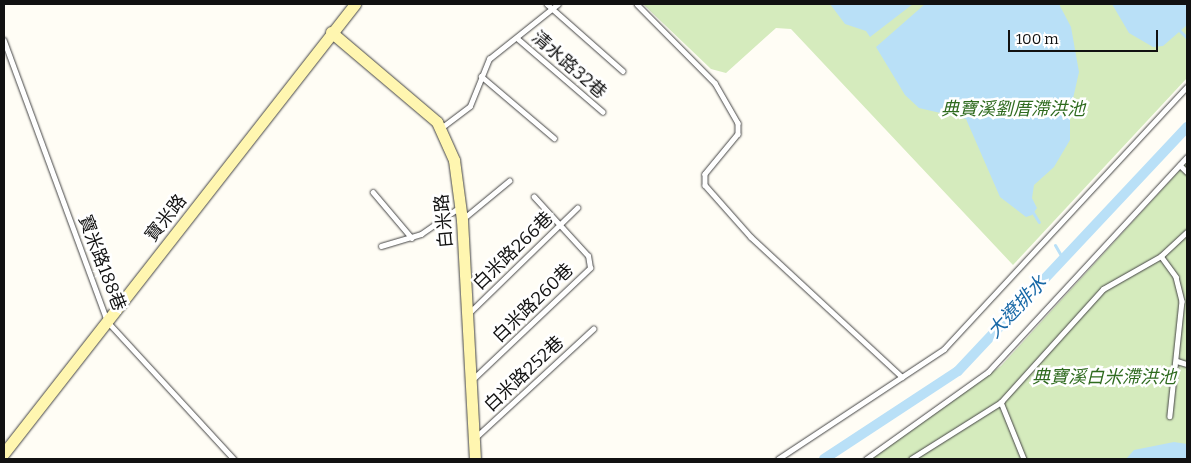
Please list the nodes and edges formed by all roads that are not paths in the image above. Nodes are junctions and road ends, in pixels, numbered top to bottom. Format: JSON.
{"nodes":[{"id":1,"x":354,"y":4,"type":"edge"},
{"id":2,"x":547,"y":4,"type":"edge"},
{"id":3,"x":558,"y":4,"type":"edge"},
{"id":4,"x":637,"y":4,"type":"edge"},
{"id":5,"x":553,"y":10,"type":"junction"},
{"id":6,"x":331,"y":32,"type":"junction"},
{"id":7,"x":517,"y":38,"type":"junction"},
{"id":8,"x":4,"y":40,"type":"edge"},
{"id":9,"x":623,"y":71,"type":"dead end"},
{"id":10,"x":481,"y":76,"type":"junction"},
{"id":11,"x":1187,"y":87,"type":"edge"},
{"id":12,"x":603,"y":112,"type":"dead end"},
{"id":13,"x":441,"y":128,"type":"junction"},
{"id":14,"x":554,"y":138,"type":"dead end"},
{"id":15,"x":1187,"y":157,"type":"edge"},
{"id":16,"x":1180,"y":165,"type":"junction"},
{"id":17,"x":1187,"y":172,"type":"edge"},
{"id":18,"x":509,"y":181,"type":"dead end"},
{"id":19,"x":373,"y":192,"type":"dead end"},
{"id":20,"x":534,"y":197,"type":"dead end"},
{"id":21,"x":461,"y":206,"type":"junction"},
{"id":22,"x":578,"y":208,"type":"dead end"},
{"id":23,"x":462,"y":220,"type":"junction"},
{"id":24,"x":560,"y":225,"type":"junction"},
{"id":25,"x":1187,"y":232,"type":"edge"},
{"id":26,"x":412,"y":238,"type":"junction"},
{"id":27,"x":381,"y":246,"type":"dead end"},
{"id":28,"x":1162,"y":256,"type":"junction"},
{"id":29,"x":468,"y":314,"type":"junction"},
{"id":30,"x":108,"y":322,"type":"junction"},
{"id":31,"x":593,"y":329,"type":"dead end"},
{"id":32,"x":1177,"y":361,"type":"junction"},
{"id":33,"x":1187,"y":364,"type":"edge"},
{"id":34,"x":902,"y":377,"type":"junction"},
{"id":35,"x":472,"y":381,"type":"junction"},
{"id":36,"x":1001,"y":402,"type":"junction"},
{"id":37,"x":1170,"y":416,"type":"dead end"},
{"id":38,"x":474,"y":439,"type":"junction"},
{"id":39,"x":4,"y":453,"type":"edge"},
{"id":40,"x":234,"y":459,"type":"edge"},
{"id":41,"x":474,"y":459,"type":"edge"},
{"id":42,"x":778,"y":459,"type":"edge"},
{"id":43,"x":866,"y":459,"type":"edge"},
{"id":44,"x":910,"y":459,"type":"edge"},
{"id":45,"x":1024,"y":459,"type":"edge"}],
"edges":[{"from":1,"to":6,"type":"street","name":"寶米路"},
{"from":2,"to":5,"type":"lane"},
{"from":3,"to":5,"type":"lane"},
{"from":4,"to":34,"type":"lane"},
{"from":5,"to":7,"type":"lane"},
{"from":5,"to":9,"type":"lane"},
{"from":6,"to":13,"type":"street","name":"白米路"},
{"from":6,"to":30,"type":"street","name":"寶米路"},
{"from":7,"to":10,"type":"lane"},
{"from":7,"to":12,"type":"lane","name":"清水路32巷"},
{"from":8,"to":30,"type":"lane","name":"寶米路188巷"},
{"from":10,"to":13,"type":"lane"},
{"from":10,"to":14,"type":"lane"},
{"from":11,"to":34,"type":"lane"},
{"from":13,"to":21,"type":"street","name":"白米路"},
{"from":15,"to":16,"type":"lane"},
{"from":16,"to":17,"type":"lane"},
{"from":16,"to":43,"type":"lane"},
{"from":18,"to":23,"type":"lane"},
{"from":19,"to":26,"type":"lane"},
{"from":20,"to":24,"type":"lane","name":"白米路260巷"},
{"from":21,"to":23,"type":"street","name":"白米路"},
{"from":21,"to":26,"type":"lane"},
{"from":22,"to":24,"type":"lane","name":"白米路266巷"},
{"from":23,"to":29,"type":"street","name":"白米路"},
{"from":24,"to":29,"type":"lane","name":"白米路266巷"},
{"from":24,"to":35,"type":"lane","name":"白米路260巷"},
{"from":25,"to":28,"type":"lane"},
{"from":26,"to":27,"type":"lane"},
{"from":28,"to":32,"type":"lane"},
{"from":28,"to":36,"type":"lane"},
{"from":29,"to":35,"type":"street","name":"白米路"},
{"from":30,"to":39,"type":"street","name":"寶米路"},
{"from":30,"to":40,"type":"lane","name":"寶米路188巷"},
{"from":31,"to":38,"type":"lane","name":"白米路252巷"},
{"from":32,"to":33,"type":"lane"},
{"from":32,"to":37,"type":"lane"},
{"from":34,"to":42,"type":"lane"},
{"from":35,"to":38,"type":"street","name":"白米路"},
{"from":36,"to":44,"type":"lane"},
{"from":36,"to":45,"type":"lane"},
{"from":38,"to":41,"type":"street","name":"白米路"}]}
